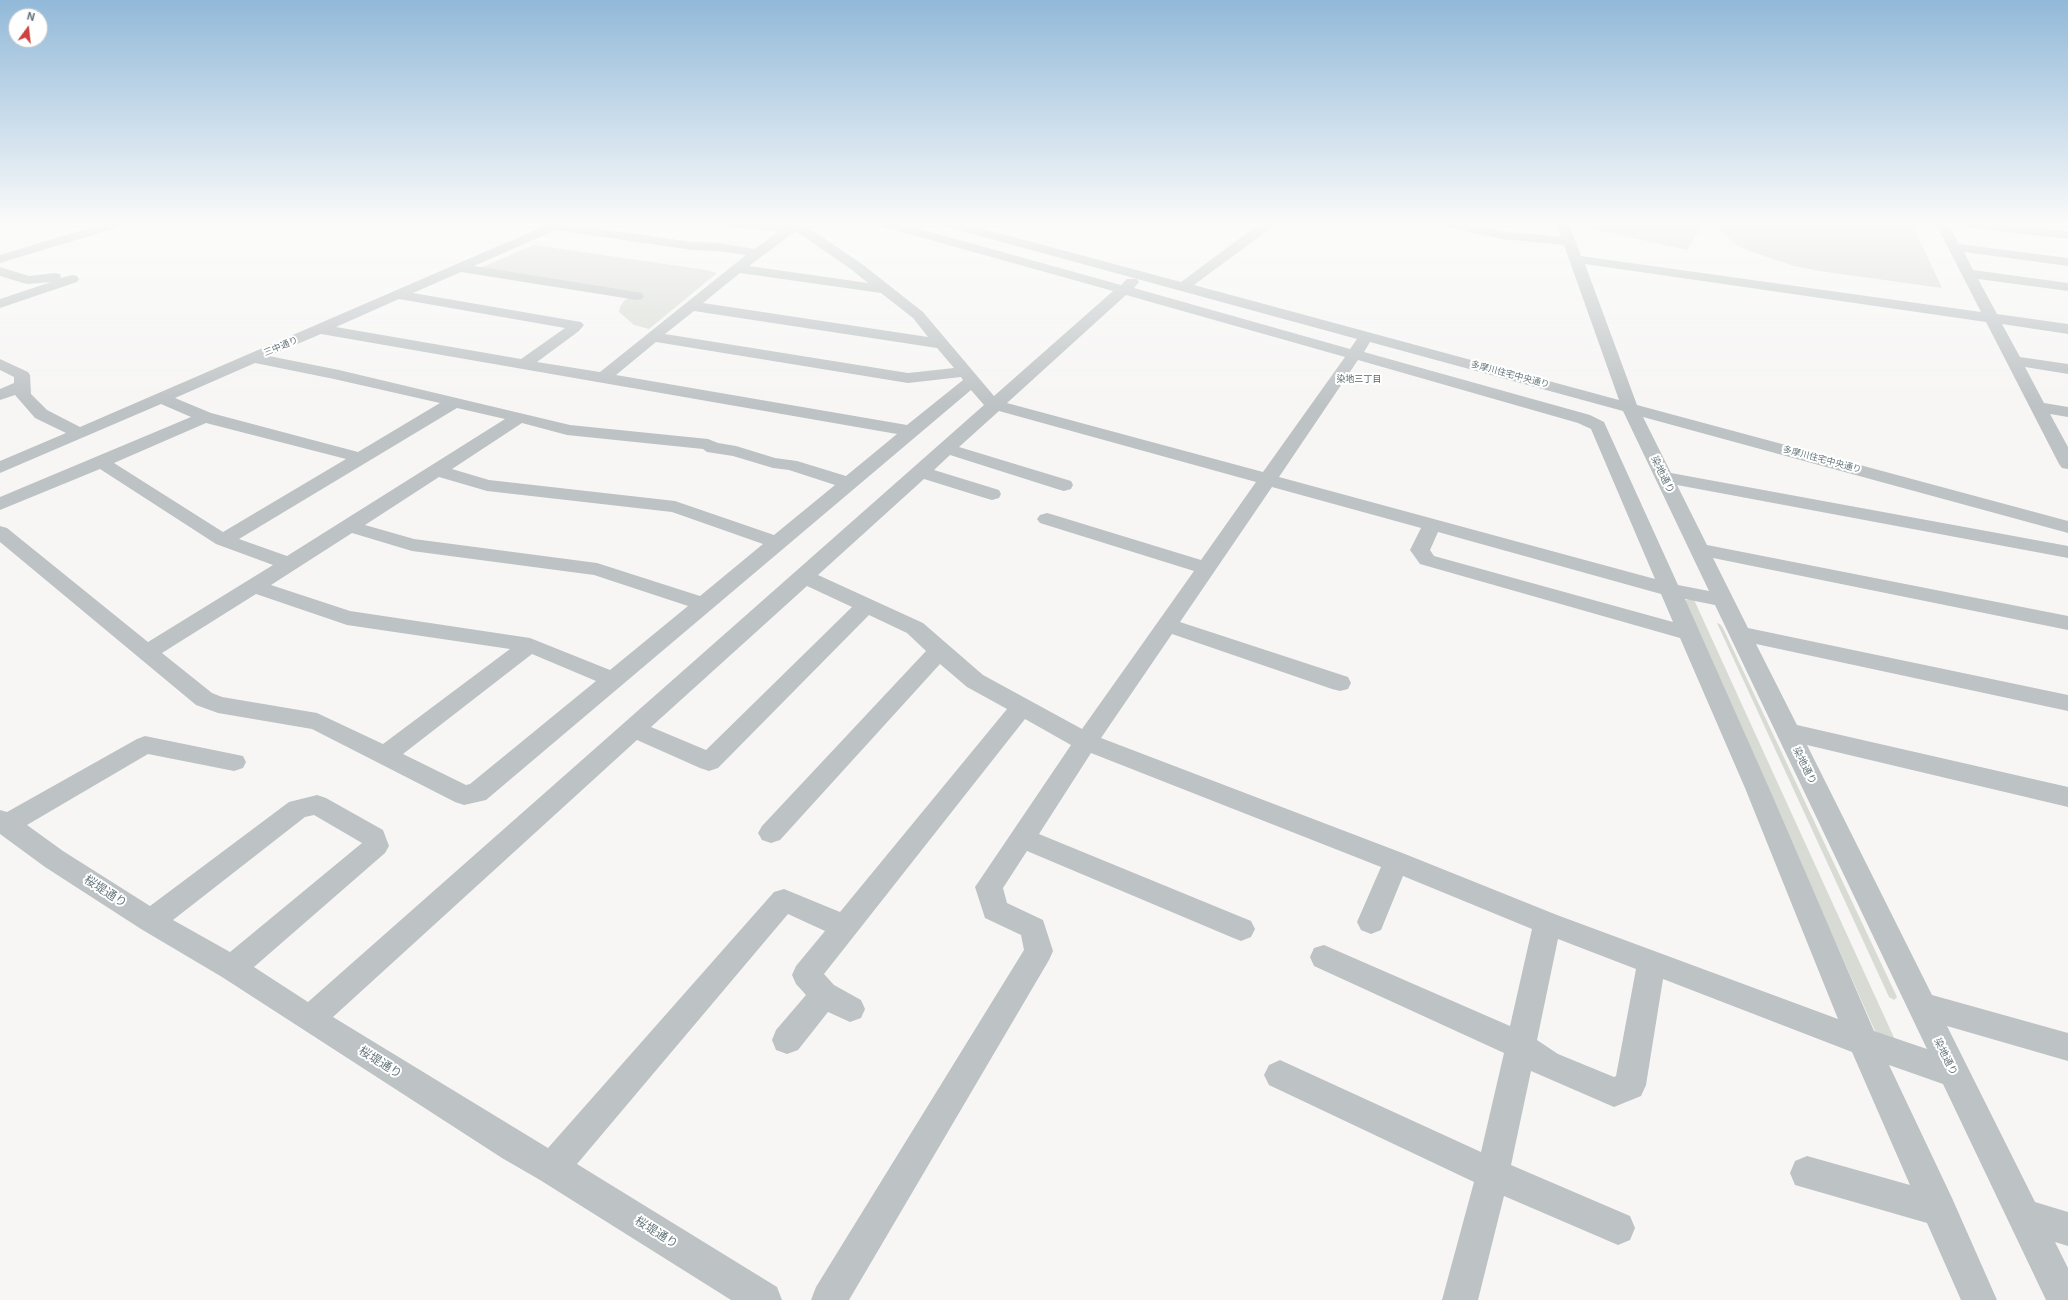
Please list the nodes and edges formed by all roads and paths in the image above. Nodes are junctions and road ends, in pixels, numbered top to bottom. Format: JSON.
{"nodes":[{"id":1,"x":56,"y":285,"type":"edge"},
{"id":2,"x":422,"y":285,"type":"edge"},
{"id":3,"x":565,"y":285,"type":"edge"},
{"id":4,"x":716,"y":285,"type":"edge"},
{"id":5,"x":854,"y":285,"type":"edge"},
{"id":6,"x":878,"y":285,"type":"edge"},
{"id":7,"x":1105,"y":285,"type":"edge"},
{"id":8,"x":1130,"y":285,"type":"edge"},
{"id":9,"x":1178,"y":285,"type":"edge"},
{"id":10,"x":1584,"y":285,"type":"edge"},
{"id":11,"x":1756,"y":285,"type":"edge"},
{"id":12,"x":1975,"y":285,"type":"edge"},
{"id":13,"x":2050,"y":285,"type":"edge"},
{"id":14,"x":1183,"y":286,"type":"joint"},
{"id":15,"x":2068,"y":287,"type":"edge"},
{"id":16,"x":884,"y":289,"type":"junction"},
{"id":17,"x":1124,"y":290,"type":"junction"},
{"id":18,"x":399,"y":295,"type":"junction"},
{"id":19,"x":637,"y":296,"type":"dead end"},
{"id":20,"x":0,"y":304,"type":"edge"},
{"id":21,"x":690,"y":306,"type":"junction"},
{"id":22,"x":1992,"y":318,"type":"junction"},
{"id":23,"x":321,"y":329,"type":"junction"},
{"id":24,"x":2068,"y":329,"type":"edge"},
{"id":25,"x":653,"y":337,"type":"junction"},
{"id":26,"x":943,"y":344,"type":"junction"},
{"id":27,"x":1360,"y":346,"type":"junction"},
{"id":28,"x":254,"y":358,"type":"junction"},
{"id":29,"x":2014,"y":361,"type":"junction"},
{"id":30,"x":0,"y":364,"type":"edge"},
{"id":31,"x":524,"y":364,"type":"junction"},
{"id":32,"x":2068,"y":368,"type":"edge"},
{"id":33,"x":968,"y":376,"type":"junction"},
{"id":34,"x":604,"y":377,"type":"junction"},
{"id":35,"x":21,"y":386,"type":"junction"},
{"id":36,"x":0,"y":394,"type":"edge"},
{"id":37,"x":161,"y":398,"type":"junction"},
{"id":38,"x":453,"y":403,"type":"junction"},
{"id":39,"x":996,"y":406,"type":"junction"},
{"id":40,"x":2039,"y":407,"type":"junction"},
{"id":41,"x":1630,"y":408,"type":"junction"},
{"id":42,"x":2068,"y":412,"type":"edge"},
{"id":43,"x":205,"y":417,"type":"junction"},
{"id":44,"x":518,"y":418,"type":"junction"},
{"id":45,"x":911,"y":431,"type":"junction"},
{"id":46,"x":80,"y":433,"type":"junction"},
{"id":47,"x":948,"y":448,"type":"junction"},
{"id":48,"x":361,"y":458,"type":"junction"},
{"id":49,"x":2067,"y":461,"type":"edge"},
{"id":50,"x":101,"y":462,"type":"junction"},
{"id":51,"x":0,"y":468,"type":"edge"},
{"id":52,"x":437,"y":470,"type":"junction"},
{"id":53,"x":921,"y":472,"type":"junction"},
{"id":54,"x":1663,"y":478,"type":"junction"},
{"id":55,"x":1267,"y":481,"type":"junction"},
{"id":56,"x":849,"y":483,"type":"junction"},
{"id":57,"x":1064,"y":485,"type":"dead end"},
{"id":58,"x":992,"y":494,"type":"dead end"},
{"id":59,"x":0,"y":504,"type":"edge"},
{"id":60,"x":1047,"y":519,"type":"dead end"},
{"id":61,"x":1432,"y":525,"type":"junction"},
{"id":62,"x":350,"y":526,"type":"junction"},
{"id":63,"x":2068,"y":527,"type":"edge"},
{"id":64,"x":0,"y":532,"type":"edge"},
{"id":65,"x":223,"y":540,"type":"junction"},
{"id":66,"x":778,"y":543,"type":"junction"},
{"id":67,"x":1698,"y":549,"type":"junction"},
{"id":68,"x":2068,"y":552,"type":"edge"},
{"id":69,"x":290,"y":564,"type":"junction"},
{"id":70,"x":1206,"y":568,"type":"junction"},
{"id":71,"x":804,"y":577,"type":"junction"},
{"id":72,"x":254,"y":586,"type":"junction"},
{"id":73,"x":1670,"y":590,"type":"junction"},
{"id":74,"x":1723,"y":600,"type":"junction"},
{"id":75,"x":704,"y":604,"type":"junction"},
{"id":76,"x":866,"y":606,"type":"junction"},
{"id":77,"x":2068,"y":623,"type":"edge"},
{"id":78,"x":1168,"y":625,"type":"junction"},
{"id":79,"x":1689,"y":633,"type":"junction"},
{"id":80,"x":1740,"y":633,"type":"junction"},
{"id":81,"x":530,"y":645,"type":"junction"},
{"id":82,"x":939,"y":651,"type":"junction"},
{"id":83,"x":148,"y":652,"type":"junction"},
{"id":84,"x":613,"y":680,"type":"junction"},
{"id":85,"x":1340,"y":683,"type":"dead end"},
{"id":86,"x":2068,"y":703,"type":"edge"},
{"id":87,"x":1022,"y":707,"type":"junction"},
{"id":88,"x":633,"y":729,"type":"junction"},
{"id":89,"x":1788,"y":732,"type":"junction"},
{"id":90,"x":1086,"y":742,"type":"junction"},
{"id":91,"x":385,"y":755,"type":"junction"},
{"id":92,"x":234,"y":762,"type":"dead end"},
{"id":93,"x":2068,"y":798,"type":"edge"},
{"id":94,"x":3,"y":822,"type":"edge"},
{"id":95,"x":771,"y":833,"type":"dead end"},
{"id":96,"x":1022,"y":838,"type":"junction"},
{"id":97,"x":1396,"y":862,"type":"junction"},
{"id":98,"x":151,"y":921,"type":"junction"},
{"id":99,"x":1371,"y":922,"type":"dead end"},
{"id":100,"x":1547,"y":923,"type":"junction"},
{"id":101,"x":844,"y":927,"type":"junction"},
{"id":102,"x":1241,"y":928,"type":"dead end"},
{"id":103,"x":1324,"y":957,"type":"dead end"},
{"id":104,"x":1651,"y":963,"type":"junction"},
{"id":105,"x":232,"y":968,"type":"junction"},
{"id":106,"x":824,"y":994,"type":"junction"},
{"id":107,"x":1920,"y":1005,"type":"junction"},
{"id":108,"x":850,"y":1009,"type":"dead end"},
{"id":109,"x":310,"y":1019,"type":"junction"},
{"id":110,"x":787,"y":1040,"type":"dead end"},
{"id":111,"x":1863,"y":1042,"type":"junction"},
{"id":112,"x":1521,"y":1046,"type":"junction"},
{"id":113,"x":2068,"y":1047,"type":"edge"},
{"id":114,"x":1952,"y":1072,"type":"junction"},
{"id":115,"x":1280,"y":1075,"type":"dead end"},
{"id":116,"x":552,"y":1168,"type":"junction"},
{"id":117,"x":1807,"y":1172,"type":"dead end"},
{"id":118,"x":1493,"y":1174,"type":"junction"},
{"id":119,"x":1940,"y":1210,"type":"junction"},
{"id":120,"x":2022,"y":1215,"type":"junction"},
{"id":121,"x":1618,"y":1228,"type":"dead end"},
{"id":122,"x":2068,"y":1229,"type":"edge"},
{"id":123,"x":764,"y":1300,"type":"edge"},
{"id":124,"x":829,"y":1300,"type":"edge"},
{"id":125,"x":1460,"y":1300,"type":"edge"},
{"id":126,"x":1979,"y":1300,"type":"edge"},
{"id":127,"x":2065,"y":1300,"type":"edge"}],
"edges":[{"from":1,"to":20,"type":"street"},
{"from":2,"to":18,"type":"street","name":"三中通り"},
{"from":3,"to":19,"type":"street"},
{"from":4,"to":21,"type":"street"},
{"from":5,"to":16,"type":"street"},
{"from":6,"to":16,"type":"street"},
{"from":7,"to":17,"type":"street"},
{"from":8,"to":17,"type":"street"},
{"from":9,"to":14,"type":"street","name":"多摩川住宅中央通り"},
{"from":10,"to":41,"type":"street","name":"染地通り"},
{"from":11,"to":22,"type":"street"},
{"from":12,"to":22,"type":"street"},
{"from":13,"to":15,"type":"street"},
{"from":14,"to":27,"type":"street","name":"多摩川住宅中央通り"},
{"from":16,"to":26,"type":"street"},
{"from":17,"to":27,"type":"street"},
{"from":17,"to":39,"type":"street"},
{"from":18,"to":23,"type":"street","name":"三中通り"},
{"from":18,"to":31,"type":"street"},
{"from":21,"to":25,"type":"street"},
{"from":21,"to":26,"type":"street"},
{"from":22,"to":24,"type":"street"},
{"from":22,"to":29,"type":"street"},
{"from":23,"to":28,"type":"street","name":"三中通り"},
{"from":23,"to":31,"type":"street"},
{"from":25,"to":33,"type":"street"},
{"from":25,"to":34,"type":"street"},
{"from":26,"to":33,"type":"street"},
{"from":27,"to":41,"type":"street","name":"多摩川住宅中央通り"},
{"from":27,"to":55,"type":"street"},
{"from":27,"to":73,"type":"street"},
{"from":28,"to":37,"type":"street","name":"三中通り"},
{"from":28,"to":38,"type":"street"},
{"from":29,"to":32,"type":"street"},
{"from":29,"to":40,"type":"street"},
{"from":30,"to":35,"type":"street"},
{"from":31,"to":34,"type":"street"},
{"from":33,"to":39,"type":"street"},
{"from":33,"to":45,"type":"street"},
{"from":34,"to":45,"type":"street"},
{"from":35,"to":36,"type":"street"},
{"from":35,"to":46,"type":"street"},
{"from":37,"to":43,"type":"street"},
{"from":37,"to":46,"type":"street","name":"三中通り"},
{"from":38,"to":44,"type":"street"},
{"from":38,"to":48,"type":"street"},
{"from":39,"to":47,"type":"street"},
{"from":39,"to":55,"type":"street"},
{"from":40,"to":42,"type":"street"},
{"from":40,"to":49,"type":"street"},
{"from":41,"to":54,"type":"street","name":"染地通り"},
{"from":41,"to":63,"type":"street","name":"多摩川住宅中央通り"},
{"from":43,"to":48,"type":"street"},
{"from":43,"to":50,"type":"street"},
{"from":44,"to":52,"type":"street"},
{"from":44,"to":56,"type":"street"},
{"from":45,"to":56,"type":"street"},
{"from":46,"to":51,"type":"street","name":"三中通り"},
{"from":47,"to":53,"type":"street"},
{"from":47,"to":57,"type":"street"},
{"from":48,"to":65,"type":"street"},
{"from":50,"to":59,"type":"street"},
{"from":50,"to":65,"type":"street"},
{"from":52,"to":62,"type":"street"},
{"from":52,"to":66,"type":"street"},
{"from":53,"to":58,"type":"street"},
{"from":53,"to":71,"type":"street"},
{"from":54,"to":67,"type":"street","name":"染地通り"},
{"from":54,"to":68,"type":"street"},
{"from":55,"to":61,"type":"street"},
{"from":55,"to":70,"type":"street"},
{"from":56,"to":66,"type":"street"},
{"from":60,"to":70,"type":"street"},
{"from":61,"to":73,"type":"street"},
{"from":61,"to":79,"type":"street"},
{"from":62,"to":69,"type":"street"},
{"from":62,"to":75,"type":"street"},
{"from":64,"to":83,"type":"street"},
{"from":65,"to":69,"type":"street"},
{"from":66,"to":75,"type":"street"},
{"from":67,"to":74,"type":"street","name":"染地通り"},
{"from":67,"to":77,"type":"street"},
{"from":69,"to":72,"type":"street"},
{"from":70,"to":78,"type":"street"},
{"from":71,"to":76,"type":"street"},
{"from":71,"to":88,"type":"street"},
{"from":72,"to":81,"type":"street"},
{"from":72,"to":83,"type":"street"},
{"from":73,"to":74,"type":"street"},
{"from":73,"to":79,"type":"street"},
{"from":74,"to":80,"type":"street","name":"染地通り"},
{"from":75,"to":84,"type":"street"},
{"from":76,"to":82,"type":"street"},
{"from":76,"to":88,"type":"street"},
{"from":78,"to":85,"type":"street"},
{"from":78,"to":90,"type":"street"},
{"from":79,"to":111,"type":"street"},
{"from":80,"to":86,"type":"street"},
{"from":80,"to":89,"type":"street","name":"染地通り"},
{"from":81,"to":84,"type":"street"},
{"from":81,"to":91,"type":"street"},
{"from":82,"to":87,"type":"street"},
{"from":82,"to":95,"type":"street"},
{"from":83,"to":91,"type":"street"},
{"from":84,"to":91,"type":"street"},
{"from":87,"to":90,"type":"street"},
{"from":87,"to":101,"type":"street"},
{"from":88,"to":109,"type":"street"},
{"from":89,"to":93,"type":"street"},
{"from":89,"to":107,"type":"street","name":"染地通り"},
{"from":90,"to":96,"type":"street"},
{"from":90,"to":97,"type":"street"},
{"from":92,"to":94,"type":"street"},
{"from":94,"to":98,"type":"street","name":"桜堤通り"},
{"from":96,"to":102,"type":"street"},
{"from":96,"to":124,"type":"street"},
{"from":97,"to":99,"type":"street"},
{"from":97,"to":100,"type":"street"},
{"from":98,"to":105,"type":"street","name":"桜堤通り"},
{"from":98,"to":105,"type":"street"},
{"from":100,"to":104,"type":"street"},
{"from":100,"to":112,"type":"street"},
{"from":101,"to":106,"type":"street"},
{"from":101,"to":116,"type":"street"},
{"from":103,"to":112,"type":"street"},
{"from":104,"to":111,"type":"street"},
{"from":104,"to":112,"type":"street"},
{"from":105,"to":109,"type":"street","name":"桜堤通り"},
{"from":106,"to":108,"type":"street"},
{"from":106,"to":110,"type":"street"},
{"from":107,"to":113,"type":"street"},
{"from":107,"to":114,"type":"street","name":"染地通り"},
{"from":109,"to":116,"type":"street","name":"桜堤通り"},
{"from":111,"to":114,"type":"street"},
{"from":111,"to":119,"type":"street"},
{"from":112,"to":118,"type":"street"},
{"from":114,"to":120,"type":"street","name":"染地通り"},
{"from":115,"to":118,"type":"street"},
{"from":116,"to":123,"type":"street","name":"桜堤通り"},
{"from":117,"to":119,"type":"street"},
{"from":118,"to":121,"type":"street"},
{"from":118,"to":125,"type":"street"},
{"from":119,"to":126,"type":"street"},
{"from":120,"to":122,"type":"street"},
{"from":120,"to":127,"type":"street","name":"染地通り"}]}
